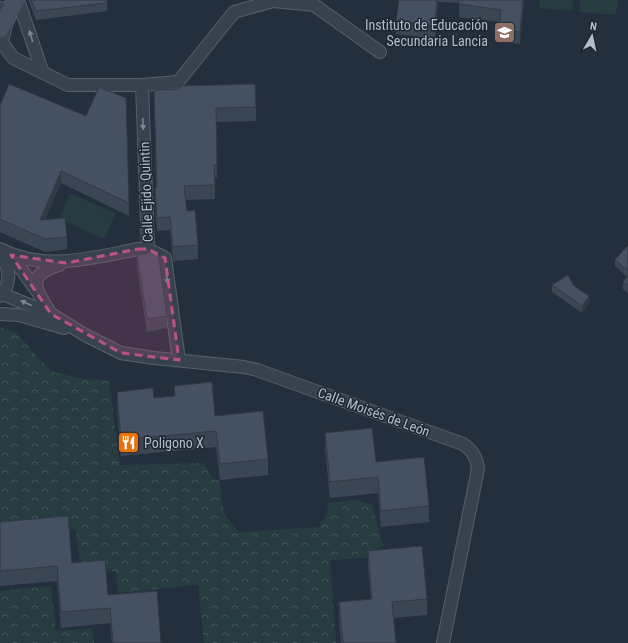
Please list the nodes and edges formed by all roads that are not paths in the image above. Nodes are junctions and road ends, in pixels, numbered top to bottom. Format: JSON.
{"nodes":[{"id":1,"x":11,"y":5,"type":"edge"},
{"id":2,"x":0,"y":29,"type":"edge"},
{"id":3,"x":380,"y":52,"type":"dead end"},
{"id":4,"x":4,"y":58,"type":"edge"},
{"id":5,"x":42,"y":73,"type":"junction"},
{"id":6,"x":142,"y":85,"type":"junction"},
{"id":7,"x":0,"y":249,"type":"edge"},
{"id":8,"x":148,"y":249,"type":"junction"},
{"id":9,"x":6,"y":254,"type":"edge"},
{"id":10,"x":66,"y":263,"type":"junction"},
{"id":11,"x":36,"y":290,"type":"junction"},
{"id":12,"x":1,"y":294,"type":"edge"},
{"id":13,"x":0,"y":314,"type":"edge"},
{"id":14,"x":51,"y":314,"type":"junction"},
{"id":15,"x":85,"y":335,"type":"junction"},
{"id":16,"x":179,"y":360,"type":"junction"},
{"id":17,"x":443,"y":643,"type":"edge"}],
"edges":[{"from":1,"to":2,"type":"main road"},
{"from":1,"to":4,"type":"street"},
{"from":5,"to":1,"type":"street","one_way":true},
{"from":3,"to":6,"type":"street"},
{"from":4,"to":5,"type":"street"},
{"from":5,"to":6,"type":"street"},
{"from":6,"to":8,"type":"street","name":"Calle Ejido Quintin","one_way":true},
{"from":7,"to":9,"type":"street"},
{"from":8,"to":10,"type":"street"},
{"from":8,"to":16,"type":"street","name":"Calle Ejido Quintin","one_way":true},
{"from":9,"to":10,"type":"street"},
{"from":9,"to":11,"type":"street","name":"Calle Moisés de León"},
{"from":9,"to":12,"type":"street","name":"Calle Moisés de León"},
{"from":10,"to":11,"type":"street"},
{"from":11,"to":14,"type":"street","name":"Calle Moisés de León"},
{"from":14,"to":12,"type":"street","name":"Calle Moisés de León","one_way":true},
{"from":13,"to":15,"type":"street","name":"Calle Moisés de León"},
{"from":14,"to":15,"type":"street","name":"Calle Moisés de León"},
{"from":15,"to":16,"type":"street","name":"Calle Moisés de León"},
{"from":16,"to":17,"type":"street","name":"Calle Moisés de León"}]}
